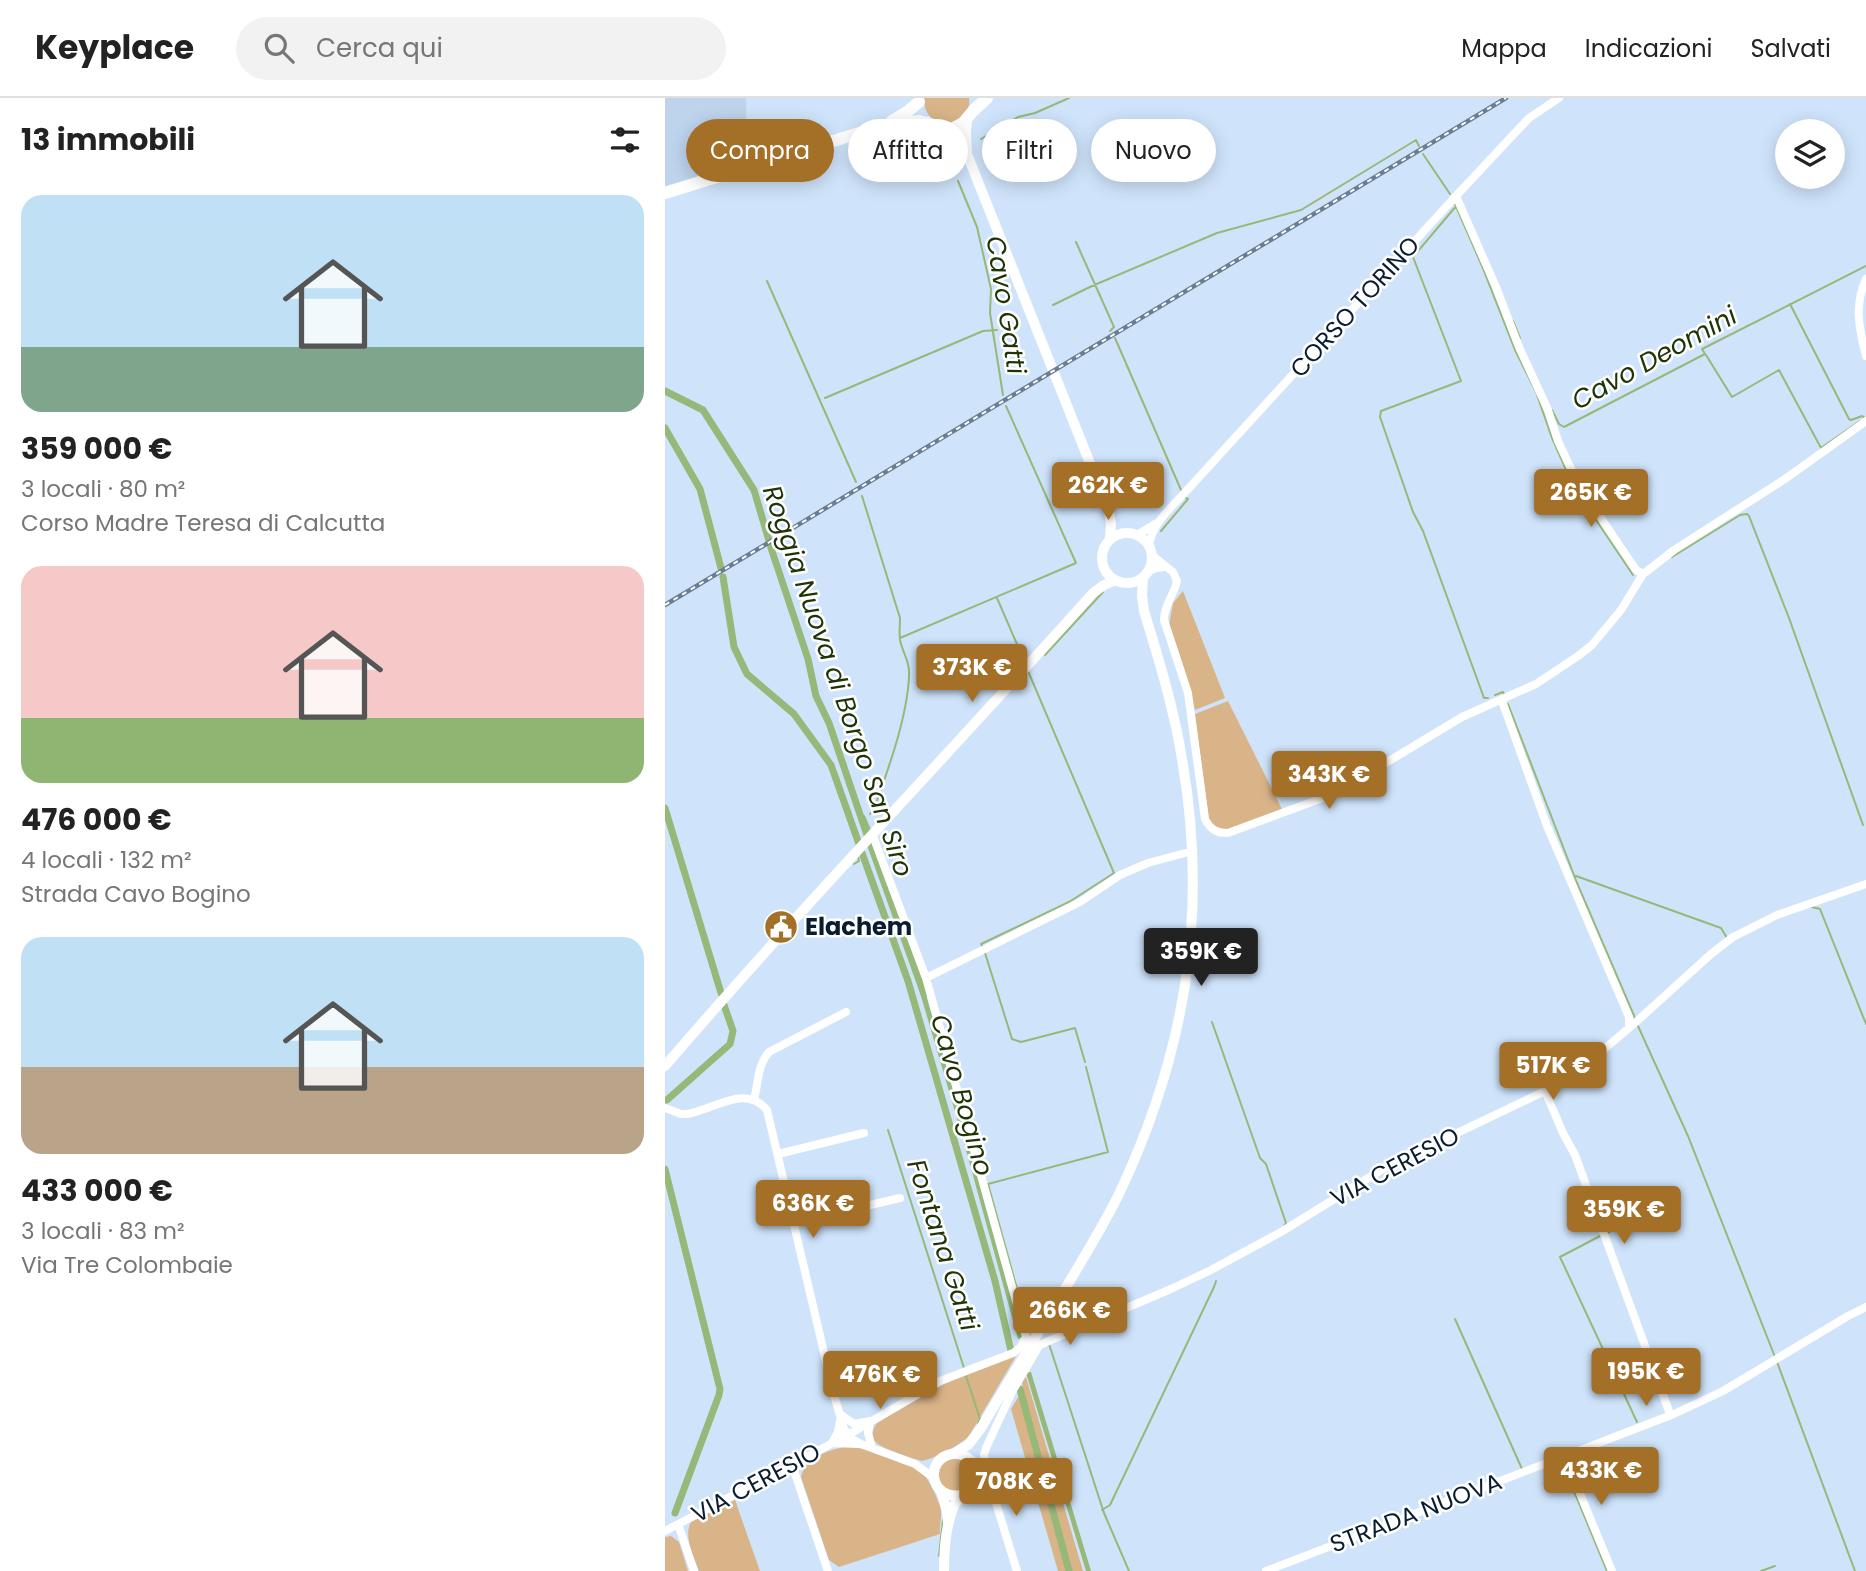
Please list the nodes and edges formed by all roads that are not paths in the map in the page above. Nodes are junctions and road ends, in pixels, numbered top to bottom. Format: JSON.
{"nodes":[{"id":1,"x":987,"y":98,"type":"edge"},
{"id":2,"x":1559,"y":98,"type":"edge"},
{"id":3,"x":919,"y":100,"type":"edge"},
{"id":4,"x":971,"y":109,"type":"edge"},
{"id":5,"x":895,"y":119,"type":"edge"},
{"id":6,"x":927,"y":119,"type":"edge"},
{"id":7,"x":968,"y":128,"type":"edge"},
{"id":8,"x":848,"y":136,"type":"edge"},
{"id":9,"x":968,"y":157,"type":"edge"},
{"id":10,"x":665,"y":193,"type":"edge"},
{"id":11,"x":1456,"y":196,"type":"junction"},
{"id":12,"x":1866,"y":279,"type":"edge"},
{"id":13,"x":1866,"y":356,"type":"edge"},
{"id":14,"x":1866,"y":421,"type":"edge"},
{"id":15,"x":1109,"y":511,"type":"junction"},
{"id":16,"x":1158,"y":523,"type":"junction"},
{"id":17,"x":1133,"y":534,"type":"junction"},
{"id":18,"x":1110,"y":539,"type":"junction"},
{"id":19,"x":1151,"y":550,"type":"junction"},
{"id":20,"x":1103,"y":566,"type":"junction"},
{"id":21,"x":1165,"y":567,"type":"junction"},
{"id":22,"x":1643,"y":574,"type":"junction"},
{"id":23,"x":1145,"y":575,"type":"junction"},
{"id":24,"x":1120,"y":581,"type":"junction"},
{"id":25,"x":1093,"y":593,"type":"junction"},
{"id":26,"x":1144,"y":611,"type":"junction"},
{"id":27,"x":1502,"y":701,"type":"junction"},
{"id":28,"x":870,"y":838,"type":"junction"},
{"id":29,"x":1185,"y":853,"type":"dead end"},
{"id":30,"x":1866,"y":884,"type":"edge"},
{"id":31,"x":926,"y":978,"type":"junction"},
{"id":32,"x":846,"y":1012,"type":"dead end"},
{"id":33,"x":1629,"y":1028,"type":"junction"},
{"id":34,"x":665,"y":1066,"type":"edge"},
{"id":35,"x":1545,"y":1091,"type":"junction"},
{"id":36,"x":754,"y":1099,"type":"junction"},
{"id":37,"x":666,"y":1107,"type":"edge"},
{"id":38,"x":864,"y":1133,"type":"dead end"},
{"id":39,"x":778,"y":1154,"type":"junction"},
{"id":40,"x":900,"y":1198,"type":"dead end"},
{"id":41,"x":794,"y":1223,"type":"junction"},
{"id":42,"x":1866,"y":1307,"type":"edge"},
{"id":43,"x":840,"y":1414,"type":"junction"},
{"id":44,"x":1670,"y":1414,"type":"junction"},
{"id":45,"x":870,"y":1421,"type":"junction"},
{"id":46,"x":981,"y":1428,"type":"junction"},
{"id":47,"x":848,"y":1435,"type":"junction"},
{"id":48,"x":832,"y":1443,"type":"junction"},
{"id":49,"x":861,"y":1444,"type":"junction"},
{"id":50,"x":872,"y":1448,"type":"junction"},
{"id":51,"x":955,"y":1453,"type":"junction"},
{"id":52,"x":1564,"y":1455,"type":"junction"},
{"id":53,"x":939,"y":1461,"type":"junction"},
{"id":54,"x":973,"y":1462,"type":"junction"},
{"id":55,"x":915,"y":1464,"type":"junction"},
{"id":56,"x":792,"y":1465,"type":"junction"},
{"id":57,"x":977,"y":1476,"type":"junction"},
{"id":58,"x":934,"y":1478,"type":"junction"},
{"id":59,"x":990,"y":1486,"type":"junction"},
{"id":60,"x":941,"y":1491,"type":"junction"},
{"id":61,"x":966,"y":1493,"type":"junction"},
{"id":62,"x":678,"y":1524,"type":"junction"},
{"id":63,"x":948,"y":1529,"type":"junction"},
{"id":64,"x":665,"y":1531,"type":"edge"},
{"id":65,"x":694,"y":1571,"type":"edge"},
{"id":66,"x":828,"y":1571,"type":"edge"},
{"id":67,"x":944,"y":1571,"type":"edge"},
{"id":68,"x":1017,"y":1571,"type":"edge"},
{"id":69,"x":1266,"y":1571,"type":"edge"},
{"id":70,"x":1612,"y":1571,"type":"edge"}],
"edges":[{"from":1,"to":4,"type":"main road"},
{"from":2,"to":11,"type":"street","name":"CORSO TORINO"},
{"from":3,"to":5,"type":"main road"},
{"from":3,"to":6,"type":"main road"},
{"from":4,"to":7,"type":"main road"},
{"from":8,"to":10,"type":"main road"},
{"from":9,"to":15,"type":"main road"},
{"from":11,"to":16,"type":"street","name":"CORSO TORINO"},
{"from":11,"to":22,"type":"street"},
{"from":12,"to":13,"type":"street"},
{"from":14,"to":22,"type":"street"},
{"from":15,"to":17,"type":"main road"},
{"from":15,"to":18,"type":"main road"},
{"from":16,"to":17,"type":"street","name":"CORSO TORINO"},
{"from":16,"to":19,"type":"street","name":"CORSO TORINO"},
{"from":17,"to":18,"type":"main road"},
{"from":17,"to":19,"type":"main road"},
{"from":18,"to":20,"type":"main road"},
{"from":19,"to":21,"type":"street"},
{"from":19,"to":23,"type":"main road"},
{"from":20,"to":24,"type":"main road"},
{"from":20,"to":25,"type":"main road"},
{"from":21,"to":23,"type":"street"},
{"from":21,"to":27,"type":"street"},
{"from":22,"to":27,"type":"street"},
{"from":23,"to":24,"type":"main road"},
{"from":23,"to":26,"type":"main road"},
{"from":24,"to":25,"type":"main road"},
{"from":24,"to":26,"type":"main road"},
{"from":25,"to":28,"type":"main road"},
{"from":26,"to":46,"type":"main road"},
{"from":27,"to":33,"type":"street"},
{"from":28,"to":31,"type":"street"},
{"from":28,"to":34,"type":"main road"},
{"from":29,"to":31,"type":"street"},
{"from":30,"to":33,"type":"street","name":"VIA CERESIO"},
{"from":31,"to":45,"type":"street","name":"VIA CERESIO"},
{"from":32,"to":36,"type":"street"},
{"from":33,"to":35,"type":"street","name":"VIA CERESIO"},
{"from":35,"to":44,"type":"street"},
{"from":35,"to":59,"type":"street","name":"VIA CERESIO"},
{"from":36,"to":37,"type":"street"},
{"from":36,"to":39,"type":"street"},
{"from":38,"to":39,"type":"street"},
{"from":39,"to":41,"type":"street"},
{"from":40,"to":41,"type":"street"},
{"from":41,"to":43,"type":"street"},
{"from":42,"to":44,"type":"street","name":"STRADA NUOVA"},
{"from":43,"to":45,"type":"street"},
{"from":43,"to":47,"type":"street"},
{"from":43,"to":48,"type":"street"},
{"from":44,"to":52,"type":"street","name":"STRADA NUOVA"},
{"from":45,"to":47,"type":"street","name":"VIA CERESIO"},
{"from":45,"to":50,"type":"street"},
{"from":46,"to":51,"type":"main road"},
{"from":46,"to":54,"type":"main road"},
{"from":47,"to":48,"type":"street","name":"VIA CERESIO"},
{"from":47,"to":49,"type":"street"},
{"from":48,"to":49,"type":"street"},
{"from":48,"to":56,"type":"street","name":"VIA CERESIO"},
{"from":49,"to":50,"type":"street"},
{"from":50,"to":55,"type":"street"},
{"from":51,"to":53,"type":"main road"},
{"from":51,"to":54,"type":"main road"},
{"from":52,"to":69,"type":"street","name":"STRADA NUOVA"},
{"from":52,"to":70,"type":"street"},
{"from":53,"to":55,"type":"street"},
{"from":53,"to":58,"type":"main road"},
{"from":54,"to":57,"type":"main road"},
{"from":55,"to":58,"type":"street"},
{"from":56,"to":62,"type":"street","name":"VIA CERESIO"},
{"from":56,"to":66,"type":"street"},
{"from":57,"to":59,"type":"street"},
{"from":57,"to":61,"type":"main road"},
{"from":58,"to":60,"type":"main road"},
{"from":59,"to":61,"type":"street"},
{"from":59,"to":68,"type":"street","name":"VIA CERESIO"},
{"from":60,"to":61,"type":"main road"},
{"from":60,"to":63,"type":"main road"},
{"from":61,"to":63,"type":"main road"},
{"from":62,"to":64,"type":"street","name":"VIA CERESIO"},
{"from":62,"to":65,"type":"street"},
{"from":63,"to":67,"type":"main road"}]}
